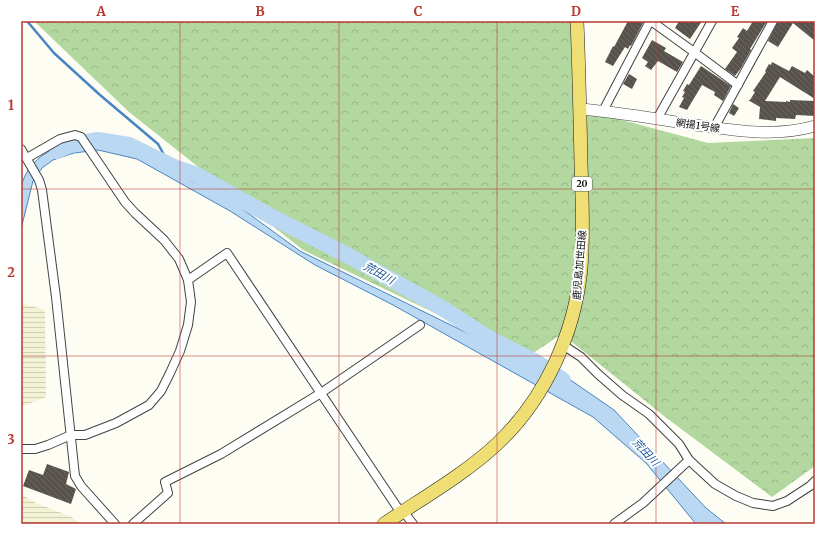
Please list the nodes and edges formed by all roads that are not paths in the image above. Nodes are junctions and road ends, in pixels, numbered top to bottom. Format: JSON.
{"nodes":[{"id":1,"x":577,"y":21,"type":"edge"},
{"id":2,"x":650,"y":21,"type":"edge"},
{"id":3,"x":712,"y":21,"type":"edge"},
{"id":4,"x":773,"y":21,"type":"edge"},
{"id":5,"x":694,"y":52,"type":"junction"},
{"id":6,"x":738,"y":85,"type":"junction"},
{"id":7,"x":580,"y":109,"type":"junction"},
{"id":8,"x":603,"y":111,"type":"junction"},
{"id":9,"x":656,"y":119,"type":"junction"},
{"id":10,"x":815,"y":126,"type":"edge"},
{"id":11,"x":714,"y":128,"type":"junction"},
{"id":12,"x":24,"y":154,"type":"edge"},
{"id":13,"x":188,"y":280,"type":"junction"},
{"id":14,"x":420,"y":324,"type":"dead end"},
{"id":15,"x":561,"y":351,"type":"junction"},
{"id":16,"x":321,"y":393,"type":"junction"},
{"id":17,"x":71,"y":435,"type":"junction"},
{"id":18,"x":21,"y":449,"type":"edge"},
{"id":19,"x":689,"y":460,"type":"junction"},
{"id":20,"x":815,"y":481,"type":"edge"},
{"id":21,"x":403,"y":511,"type":"junction"},
{"id":22,"x":115,"y":524,"type":"edge"},
{"id":23,"x":133,"y":524,"type":"edge"},
{"id":24,"x":384,"y":524,"type":"edge"},
{"id":25,"x":413,"y":524,"type":"edge"},
{"id":26,"x":614,"y":524,"type":"edge"}],
"edges":[{"from":1,"to":7,"type":"main road","name":"鹿児島加世田線","number":"20"},
{"from":2,"to":5,"type":"street"},
{"from":2,"to":8,"type":"street"},
{"from":3,"to":5,"type":"street"},
{"from":4,"to":6,"type":"street"},
{"from":5,"to":6,"type":"street"},
{"from":5,"to":9,"type":"street"},
{"from":6,"to":11,"type":"street"},
{"from":7,"to":8,"type":"street","name":"網揚1号線"},
{"from":7,"to":15,"type":"main road","name":"鹿児島加世田線","number":"20"},
{"from":8,"to":9,"type":"street","name":"網揚1号線"},
{"from":9,"to":11,"type":"street","name":"網揚1号線"},
{"from":10,"to":11,"type":"street","name":"網揚1号線"},
{"from":12,"to":13,"type":"street"},
{"from":12,"to":17,"type":"street"},
{"from":13,"to":16,"type":"street"},
{"from":13,"to":17,"type":"street"},
{"from":14,"to":16,"type":"street"},
{"from":15,"to":19,"type":"street"},
{"from":15,"to":21,"type":"main road","name":"鹿児島加世田線","number":"20"},
{"from":16,"to":21,"type":"street"},
{"from":16,"to":23,"type":"street"},
{"from":17,"to":18,"type":"street"},
{"from":17,"to":22,"type":"street"},
{"from":19,"to":20,"type":"street"},
{"from":19,"to":26,"type":"street"},
{"from":21,"to":24,"type":"main road","name":"鹿児島加世田線","number":"20"},
{"from":21,"to":25,"type":"street"}]}
